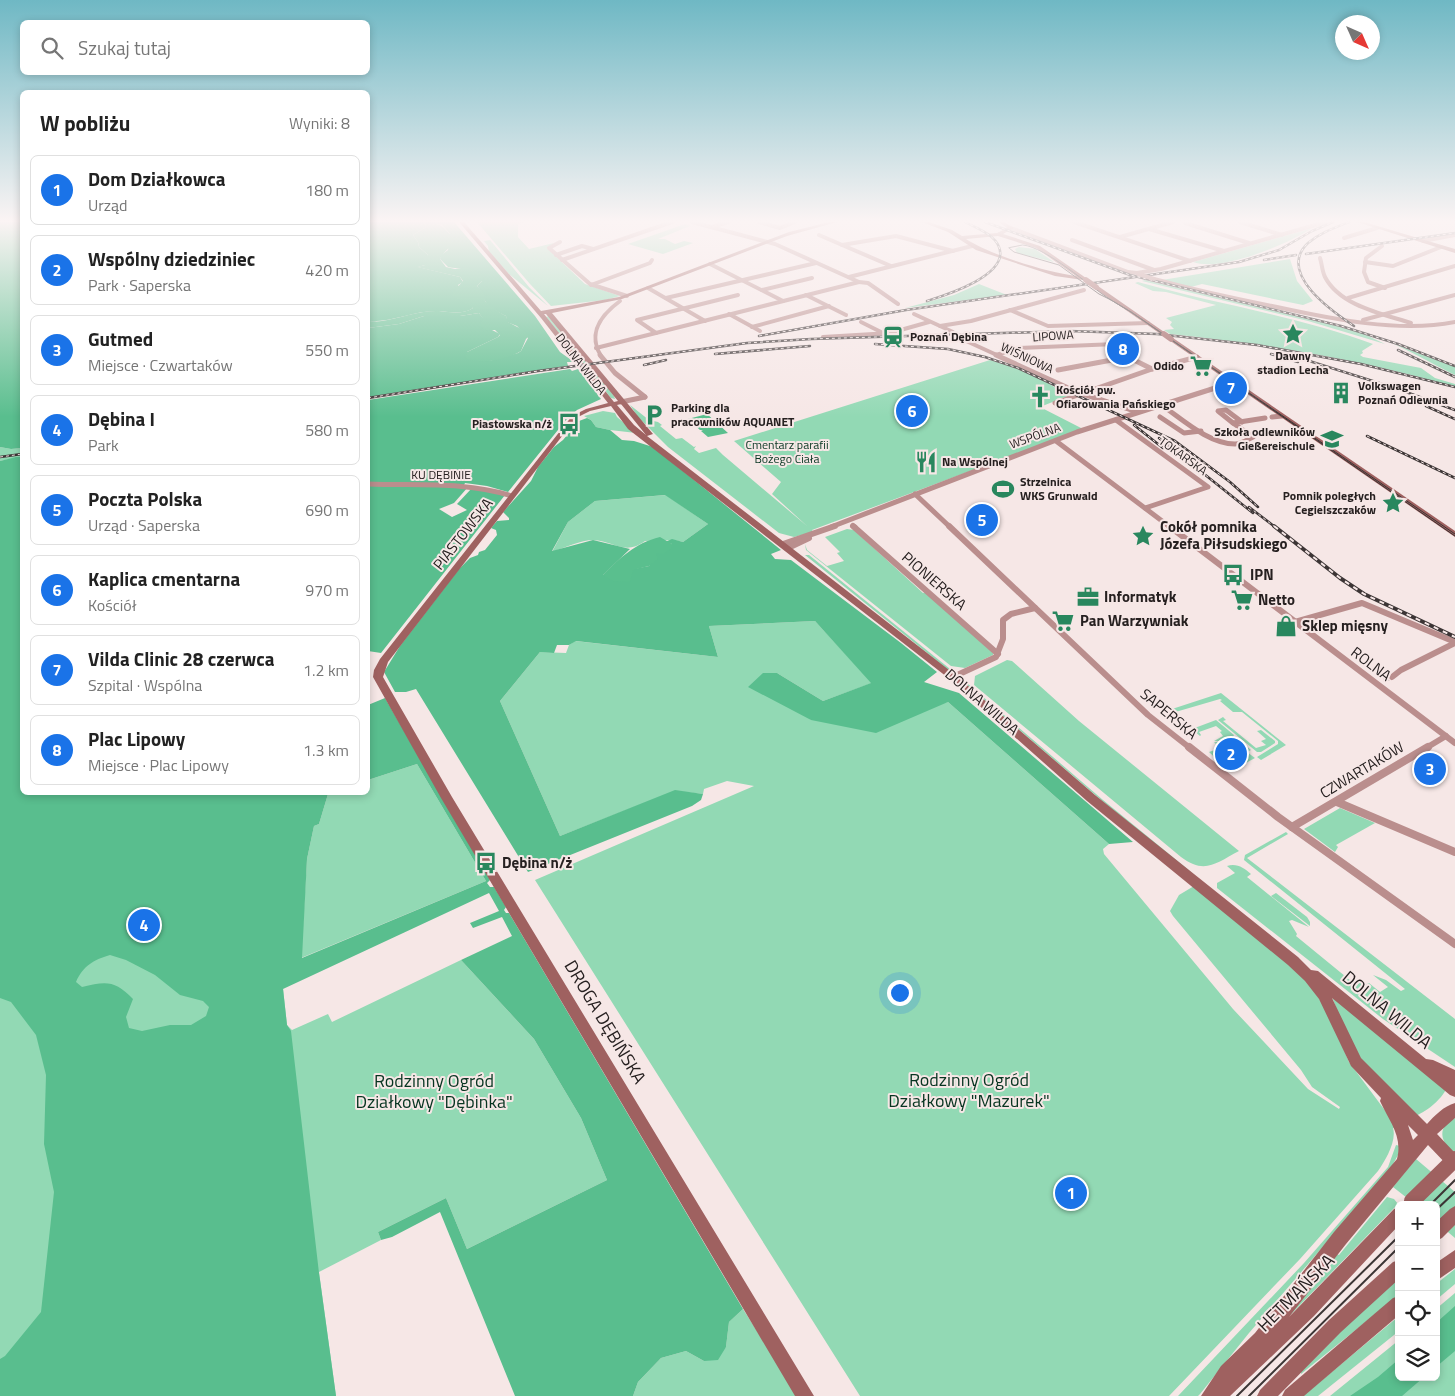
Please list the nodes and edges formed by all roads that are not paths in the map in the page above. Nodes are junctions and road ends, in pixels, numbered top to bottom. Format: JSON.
{"nodes":[{"id":1,"x":524,"y":287,"type":"edge"},
{"id":2,"x":598,"y":287,"type":"edge"},
{"id":3,"x":712,"y":287,"type":"edge"},
{"id":4,"x":756,"y":287,"type":"edge"},
{"id":5,"x":774,"y":287,"type":"edge"},
{"id":6,"x":839,"y":287,"type":"edge"},
{"id":7,"x":870,"y":287,"type":"edge"},
{"id":8,"x":1096,"y":287,"type":"edge"},
{"id":9,"x":1191,"y":287,"type":"edge"},
{"id":10,"x":1333,"y":287,"type":"edge"},
{"id":11,"x":648,"y":288,"type":"joint"},
{"id":12,"x":1385,"y":288,"type":"edge"},
{"id":13,"x":762,"y":290,"type":"junction"},
{"id":14,"x":1084,"y":290,"type":"dead end"},
{"id":15,"x":738,"y":295,"type":"dead end"},
{"id":16,"x":806,"y":295,"type":"junction"},
{"id":17,"x":1455,"y":295,"type":"edge"},
{"id":18,"x":627,"y":296,"type":"junction"},
{"id":19,"x":666,"y":298,"type":"junction"},
{"id":20,"x":1347,"y":298,"type":"junction"},
{"id":21,"x":620,"y":301,"type":"dead end"},
{"id":22,"x":783,"y":301,"type":"junction"},
{"id":23,"x":898,"y":304,"type":"dead end"},
{"id":24,"x":829,"y":306,"type":"junction"},
{"id":25,"x":684,"y":308,"type":"junction"},
{"id":26,"x":1010,"y":310,"type":"junction"},
{"id":27,"x":545,"y":312,"type":"junction"},
{"id":28,"x":729,"y":314,"type":"junction"},
{"id":29,"x":914,"y":314,"type":"dead end"},
{"id":30,"x":1385,"y":314,"type":"junction"},
{"id":31,"x":846,"y":315,"type":"dead end"},
{"id":32,"x":705,"y":321,"type":"junction"},
{"id":33,"x":1360,"y":321,"type":"junction"},
{"id":34,"x":861,"y":322,"type":"dead end"},
{"id":35,"x":929,"y":322,"type":"junction"},
{"id":36,"x":1455,"y":322,"type":"edge"},
{"id":37,"x":1148,"y":323,"type":"junction"},
{"id":38,"x":940,"y":326,"type":"junction"},
{"id":39,"x":1424,"y":326,"type":"junction"},
{"id":40,"x":752,"y":327,"type":"junction"},
{"id":41,"x":760,"y":331,"type":"dead end"},
{"id":42,"x":953,"y":332,"type":"dead end"},
{"id":43,"x":656,"y":333,"type":"junction"},
{"id":44,"x":884,"y":334,"type":"junction"},
{"id":45,"x":822,"y":337,"type":"dead end"},
{"id":46,"x":964,"y":340,"type":"dead end"},
{"id":47,"x":596,"y":348,"type":"junction"},
{"id":48,"x":996,"y":354,"type":"junction"},
{"id":49,"x":1128,"y":357,"type":"junction"},
{"id":50,"x":1198,"y":357,"type":"junction"},
{"id":51,"x":1152,"y":369,"type":"junction"},
{"id":52,"x":1058,"y":370,"type":"dead end"},
{"id":53,"x":1234,"y":382,"type":"junction"},
{"id":54,"x":1081,"y":394,"type":"junction"},
{"id":55,"x":1055,"y":403,"type":"dead end"},
{"id":56,"x":616,"y":404,"type":"junction"},
{"id":57,"x":1160,"y":404,"type":"junction"},
{"id":58,"x":1138,"y":412,"type":"junction"},
{"id":59,"x":1282,"y":416,"type":"junction"},
{"id":60,"x":1160,"y":417,"type":"dead end"},
{"id":61,"x":1272,"y":417,"type":"dead end"},
{"id":62,"x":1265,"y":418,"type":"dead end"},
{"id":63,"x":1116,"y":420,"type":"junction"},
{"id":64,"x":1242,"y":422,"type":"junction"},
{"id":65,"x":1233,"y":423,"type":"junction"},
{"id":66,"x":1201,"y":431,"type":"junction"},
{"id":67,"x":1056,"y":441,"type":"junction"},
{"id":68,"x":370,"y":484,"type":"edge"},
{"id":69,"x":915,"y":494,"type":"junction"},
{"id":70,"x":512,"y":496,"type":"junction"},
{"id":71,"x":1145,"y":508,"type":"junction"},
{"id":72,"x":853,"y":526,"type":"dead end"},
{"id":73,"x":1455,"y":535,"type":"edge"},
{"id":74,"x":785,"y":546,"type":"junction"},
{"id":75,"x":1034,"y":608,"type":"junction"},
{"id":76,"x":1295,"y":622,"type":"junction"},
{"id":77,"x":1455,"y":642,"type":"edge"},
{"id":78,"x":998,"y":654,"type":"junction"},
{"id":79,"x":380,"y":667,"type":"joint"},
{"id":80,"x":953,"y":677,"type":"junction"},
{"id":81,"x":1392,"y":677,"type":"tunnel mouth"},
{"id":82,"x":1383,"y":679,"type":"tunnel mouth"},
{"id":83,"x":1374,"y":682,"type":"junction"},
{"id":84,"x":1446,"y":736,"type":"junction"},
{"id":85,"x":1455,"y":743,"type":"edge"},
{"id":86,"x":1337,"y":802,"type":"junction"},
{"id":87,"x":1292,"y":827,"type":"junction"},
{"id":88,"x":1455,"y":852,"type":"edge"},
{"id":89,"x":1455,"y":944,"type":"edge"},
{"id":90,"x":1292,"y":961,"type":"junction"},
{"id":91,"x":1410,"y":1053,"type":"junction"},
{"id":92,"x":1455,"y":1076,"type":"edge"},
{"id":93,"x":1378,"y":1087,"type":"junction"},
{"id":94,"x":1455,"y":1091,"type":"edge"},
{"id":95,"x":1455,"y":1109,"type":"edge"},
{"id":96,"x":1427,"y":1136,"type":"junction"},
{"id":97,"x":1455,"y":1159,"type":"edge"},
{"id":98,"x":1455,"y":1164,"type":"edge"},
{"id":99,"x":1400,"y":1168,"type":"junction"},
{"id":100,"x":1412,"y":1201,"type":"edge"},
{"id":101,"x":1455,"y":1214,"type":"edge"},
{"id":102,"x":1395,"y":1218,"type":"edge"},
{"id":103,"x":1440,"y":1229,"type":"edge"},
{"id":104,"x":1455,"y":1258,"type":"edge"},
{"id":105,"x":1440,"y":1270,"type":"edge"},
{"id":106,"x":1395,"y":1272,"type":"edge"},
{"id":107,"x":1395,"y":1307,"type":"edge"},
{"id":108,"x":805,"y":1396,"type":"edge"},
{"id":109,"x":1210,"y":1396,"type":"edge"},
{"id":110,"x":1217,"y":1396,"type":"edge"},
{"id":111,"x":1266,"y":1396,"type":"edge"},
{"id":112,"x":1292,"y":1396,"type":"edge"}],
"edges":[{"from":1,"to":27,"type":"street","name":"DOLNA WILDA"},
{"from":2,"to":18,"type":"street"},
{"from":3,"to":19,"type":"street"},
{"from":4,"to":13,"type":"street"},
{"from":5,"to":13,"type":"street"},
{"from":6,"to":16,"type":"street"},
{"from":7,"to":23,"type":"street"},
{"from":8,"to":37,"type":"street","bridge":true},
{"from":9,"to":33,"type":"street","bridge":true},
{"from":10,"to":20,"type":"street"},
{"from":11,"to":18,"type":"street"},
{"from":11,"to":19,"type":"street"},
{"from":12,"to":20,"type":"street"},
{"from":13,"to":22,"type":"street"},
{"from":14,"to":26,"type":"street"},
{"from":15,"to":25,"type":"street"},
{"from":16,"to":22,"type":"street"},
{"from":16,"to":24,"type":"street"},
{"from":17,"to":30,"type":"street"},
{"from":18,"to":27,"type":"street"},
{"from":19,"to":25,"type":"street"},
{"from":20,"to":30,"type":"street"},
{"from":21,"to":47,"type":"street"},
{"from":22,"to":28,"type":"street"},
{"from":24,"to":31,"type":"street"},
{"from":24,"to":40,"type":"street"},
{"from":25,"to":32,"type":"street"},
{"from":25,"to":43,"type":"street"},
{"from":26,"to":37,"type":"street"},
{"from":26,"to":38,"type":"street"},
{"from":27,"to":56,"type":"street","name":"DOLNA WILDA"},
{"from":28,"to":32,"type":"street"},
{"from":28,"to":40,"type":"street"},
{"from":29,"to":35,"type":"street"},
{"from":30,"to":33,"type":"street"},
{"from":30,"to":39,"type":"street"},
{"from":32,"to":43,"type":"street"},
{"from":33,"to":39,"type":"street"},
{"from":34,"to":44,"type":"street"},
{"from":35,"to":38,"type":"street"},
{"from":35,"to":44,"type":"street"},
{"from":36,"to":39,"type":"street"},
{"from":37,"to":50,"type":"street","bridge":true},
{"from":38,"to":42,"type":"street"},
{"from":40,"to":41,"type":"street"},
{"from":43,"to":47,"type":"street"},
{"from":44,"to":45,"type":"street"},
{"from":46,"to":48,"type":"street","name":"WIŚNIOWA"},
{"from":47,"to":56,"type":"street","name":"PIASTOWSKA"},
{"from":48,"to":49,"type":"street","name":"LIPOWA"},
{"from":48,"to":54,"type":"street","name":"WIŚNIOWA"},
{"from":49,"to":51,"type":"street"},
{"from":49,"to":52,"type":"street"},
{"from":50,"to":51,"type":"street"},
{"from":50,"to":53,"type":"street"},
{"from":51,"to":54,"type":"street"},
{"from":53,"to":57,"type":"street","name":"WSPÓLNA"},
{"from":53,"to":59,"type":"street"},
{"from":54,"to":55,"type":"street"},
{"from":54,"to":58,"type":"street","name":"WIŚNIOWA"},
{"from":56,"to":70,"type":"street","name":"PIASTOWSKA"},
{"from":56,"to":74,"type":"street","name":"DOLNA WILDA"},
{"from":57,"to":58,"type":"street","name":"WSPÓLNA"},
{"from":57,"to":66,"type":"street"},
{"from":58,"to":63,"type":"street","name":"WSPÓLNA"},
{"from":59,"to":61,"type":"street"},
{"from":59,"to":73,"type":"street"},
{"from":60,"to":66,"type":"street"},
{"from":62,"to":64,"type":"street"},
{"from":63,"to":67,"type":"street","name":"WSPÓLNA"},
{"from":63,"to":71,"type":"street","name":"TOKARSKA"},
{"from":64,"to":65,"type":"street"},
{"from":64,"to":65,"type":"street"},
{"from":65,"to":66,"type":"street"},
{"from":67,"to":69,"type":"street","name":"WSPÓLNA"},
{"from":67,"to":71,"type":"street","name":"ROLNA"},
{"from":68,"to":70,"type":"street","name":"KU DĘBINIE"},
{"from":69,"to":74,"type":"street","name":"WSPÓLNA"},
{"from":69,"to":75,"type":"street","name":"SAPERSKA"},
{"from":70,"to":79,"type":"street","name":"PIASTOWSKA"},
{"from":71,"to":76,"type":"street","name":"ROLNA"},
{"from":72,"to":78,"type":"street","name":"PIONIERSKA"},
{"from":74,"to":80,"type":"street","name":"DOLNA WILDA"},
{"from":75,"to":78,"type":"street"},
{"from":75,"to":87,"type":"street","name":"SAPERSKA"},
{"from":76,"to":77,"type":"street"},
{"from":76,"to":83,"type":"street","name":"ROLNA"},
{"from":77,"to":81,"type":"street"},
{"from":78,"to":80,"type":"street"},
{"from":79,"to":108,"type":"street","name":"DROGA DĘBIŃSKA"},
{"from":80,"to":90,"type":"street","name":"DOLNA WILDA"},
{"from":82,"to":83,"type":"street"},
{"from":83,"to":84,"type":"street","name":"ROLNA"},
{"from":84,"to":85,"type":"street","name":"ROLNA"},
{"from":84,"to":86,"type":"street","name":"CZWARTAKÓW"},
{"from":86,"to":87,"type":"street","name":"CZWARTAKÓW"},
{"from":86,"to":88,"type":"street"},
{"from":87,"to":89,"type":"street","name":"SAPERSKA"},
{"from":90,"to":91,"type":"street","name":"DOLNA WILDA"},
{"from":90,"to":93,"type":"street","name":"DOLNA WILDA"},
{"from":91,"to":92,"type":"street"},
{"from":91,"to":94,"type":"street","name":"DOLNA WILDA"},
{"from":93,"to":96,"type":"street","name":"DOLNA WILDA"},
{"from":93,"to":99,"type":"street"},
{"from":95,"to":96,"type":"street"},
{"from":96,"to":98,"type":"street","name":"DOLNA WILDA"},
{"from":96,"to":99,"type":"street"},
{"from":97,"to":100,"type":"street","bridge":true},
{"from":99,"to":109,"type":"street"},
{"from":101,"to":103,"type":"street"},
{"from":102,"to":110,"type":"street","name":"HETMAŃSKA"},
{"from":104,"to":105,"type":"street"},
{"from":106,"to":111,"type":"street"},
{"from":107,"to":112,"type":"street"}]}
